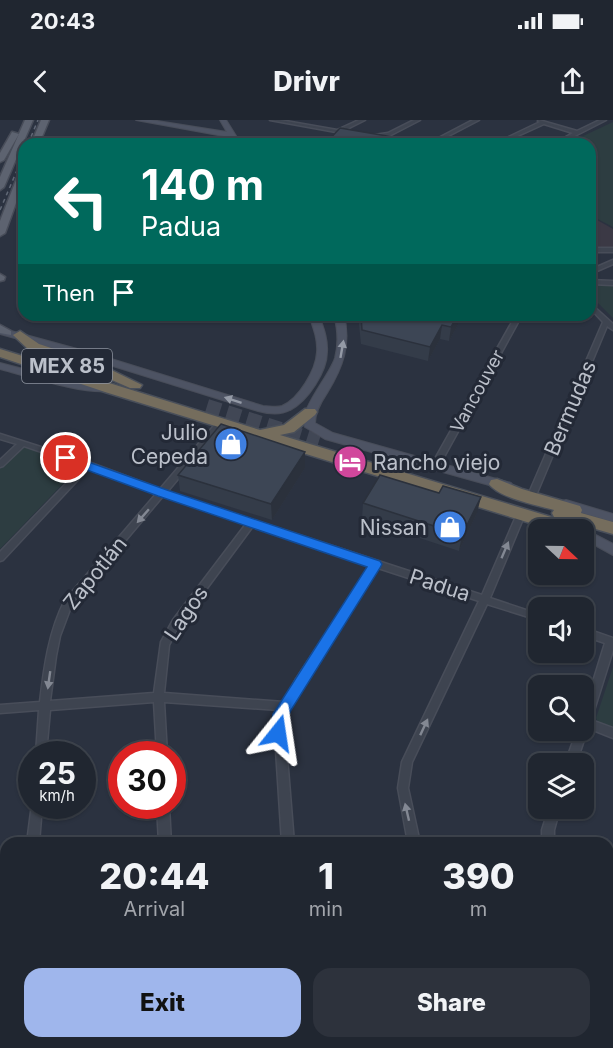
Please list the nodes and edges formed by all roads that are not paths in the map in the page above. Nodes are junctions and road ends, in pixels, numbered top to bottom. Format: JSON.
{"nodes":[{"id":1,"x":21,"y":120,"type":"edge"},
{"id":2,"x":29,"y":120,"type":"edge"},
{"id":3,"x":45,"y":120,"type":"edge"},
{"id":4,"x":139,"y":120,"type":"edge"},
{"id":5,"x":166,"y":120,"type":"edge"},
{"id":6,"x":223,"y":120,"type":"edge"},
{"id":7,"x":275,"y":120,"type":"edge"},
{"id":8,"x":363,"y":120,"type":"edge"},
{"id":9,"x":418,"y":120,"type":"edge"},
{"id":10,"x":477,"y":120,"type":"edge"},
{"id":11,"x":537,"y":120,"type":"edge"},
{"id":12,"x":604,"y":120,"type":"edge"},
{"id":13,"x":208,"y":121,"type":"edge"},
{"id":14,"x":544,"y":122,"type":"junction"},
{"id":15,"x":192,"y":125,"type":"junction"},
{"id":16,"x":216,"y":131,"type":"junction"},
{"id":17,"x":339,"y":131,"type":"junction"},
{"id":18,"x":230,"y":133,"type":"junction"},
{"id":19,"x":577,"y":133,"type":"junction"},
{"id":20,"x":357,"y":134,"type":"edge"},
{"id":21,"x":364,"y":135,"type":"edge"},
{"id":22,"x":21,"y":138,"type":"edge"},
{"id":23,"x":38,"y":138,"type":"edge"},
{"id":24,"x":219,"y":138,"type":"edge"},
{"id":25,"x":233,"y":138,"type":"edge"},
{"id":26,"x":441,"y":138,"type":"edge"},
{"id":27,"x":509,"y":138,"type":"edge"},
{"id":28,"x":567,"y":138,"type":"edge"},
{"id":29,"x":18,"y":144,"type":"edge"},
{"id":30,"x":0,"y":160,"type":"edge"},
{"id":31,"x":10,"y":162,"type":"junction"},
{"id":32,"x":18,"y":186,"type":"edge"},
{"id":33,"x":0,"y":187,"type":"edge"},
{"id":34,"x":0,"y":233,"type":"edge"},
{"id":35,"x":596,"y":250,"type":"edge"},
{"id":36,"x":613,"y":250,"type":"edge"},
{"id":37,"x":613,"y":262,"type":"edge"},
{"id":38,"x":596,"y":269,"type":"edge"},
{"id":39,"x":596,"y":282,"type":"edge"},
{"id":40,"x":613,"y":282,"type":"edge"},
{"id":41,"x":596,"y":311,"type":"edge"},
{"id":42,"x":316,"y":321,"type":"edge"},
{"id":43,"x":319,"y":321,"type":"edge"},
{"id":44,"x":341,"y":321,"type":"edge"},
{"id":45,"x":516,"y":321,"type":"edge"},
{"id":46,"x":606,"y":322,"type":"junction"},
{"id":47,"x":613,"y":328,"type":"edge"},
{"id":48,"x":343,"y":329,"type":"junction"},
{"id":49,"x":5,"y":332,"type":"edge"},
{"id":50,"x":0,"y":347,"type":"edge"},
{"id":51,"x":0,"y":353,"type":"edge"},
{"id":52,"x":0,"y":366,"type":"edge"},
{"id":53,"x":319,"y":366,"type":"junction"},
{"id":54,"x":135,"y":385,"type":"junction"},
{"id":55,"x":110,"y":389,"type":"junction"},
{"id":56,"x":324,"y":390,"type":"junction"},
{"id":57,"x":207,"y":406,"type":"tunnel mouth"},
{"id":58,"x":310,"y":412,"type":"junction"},
{"id":59,"x":221,"y":423,"type":"junction"},
{"id":60,"x":254,"y":433,"type":"junction"},
{"id":61,"x":0,"y":436,"type":"edge"},
{"id":62,"x":319,"y":441,"type":"tunnel mouth"},
{"id":63,"x":23,"y":443,"type":"junction"},
{"id":64,"x":0,"y":464,"type":"edge"},
{"id":65,"x":88,"y":465,"type":"junction"},
{"id":66,"x":435,"y":466,"type":"junction"},
{"id":67,"x":497,"y":484,"type":"junction"},
{"id":68,"x":162,"y":493,"type":"junction"},
{"id":69,"x":533,"y":493,"type":"junction"},
{"id":70,"x":521,"y":514,"type":"junction"},
{"id":71,"x":538,"y":519,"type":"edge"},
{"id":72,"x":252,"y":522,"type":"junction"},
{"id":73,"x":609,"y":524,"type":"edge"},
{"id":74,"x":594,"y":536,"type":"edge"},
{"id":75,"x":594,"y":539,"type":"edge"},
{"id":76,"x":613,"y":541,"type":"edge"},
{"id":77,"x":613,"y":550,"type":"edge"},
{"id":78,"x":0,"y":558,"type":"edge"},
{"id":79,"x":376,"y":564,"type":"junction"},
{"id":80,"x":484,"y":599,"type":"junction"},
{"id":81,"x":528,"y":614,"type":"edge"},
{"id":82,"x":594,"y":636,"type":"edge"},
{"id":83,"x":612,"y":642,"type":"edge"},
{"id":84,"x":594,"y":694,"type":"edge"},
{"id":85,"x":159,"y":697,"type":"junction"},
{"id":86,"x":285,"y":706,"type":"junction"},
{"id":87,"x":45,"y":707,"type":"junction"},
{"id":88,"x":0,"y":709,"type":"edge"},
{"id":89,"x":594,"y":729,"type":"edge"},
{"id":90,"x":613,"y":733,"type":"edge"},
{"id":91,"x":42,"y":741,"type":"edge"},
{"id":92,"x":161,"y":741,"type":"edge"},
{"id":93,"x":35,"y":819,"type":"edge"},
{"id":94,"x":164,"y":819,"type":"edge"},
{"id":95,"x":552,"y":819,"type":"edge"},
{"id":96,"x":33,"y":837,"type":"edge"},
{"id":97,"x":165,"y":837,"type":"edge"},
{"id":98,"x":287,"y":837,"type":"edge"},
{"id":99,"x":413,"y":837,"type":"edge"},
{"id":100,"x":548,"y":837,"type":"edge"}],
"edges":[{"from":1,"to":30,"type":"main road"},
{"from":2,"to":22,"type":"main road"},
{"from":3,"to":23,"type":"main road"},
{"from":4,"to":16,"type":"main road"},
{"from":5,"to":15,"type":"main road"},
{"from":6,"to":18,"type":"main road"},
{"from":7,"to":17,"type":"street"},
{"from":8,"to":17,"type":"street"},
{"from":9,"to":21,"type":"street"},
{"from":10,"to":26,"type":"street"},
{"from":11,"to":14,"type":"street"},
{"from":12,"to":19,"type":"street"},
{"from":13,"to":15,"type":"main road"},
{"from":13,"to":16,"type":"main road"},
{"from":14,"to":19,"type":"street"},
{"from":14,"to":27,"type":"street"},
{"from":15,"to":16,"type":"main road"},
{"from":16,"to":18,"type":"main road"},
{"from":16,"to":24,"type":"main road"},
{"from":17,"to":20,"type":"street"},
{"from":18,"to":25,"type":"main road"},
{"from":19,"to":28,"type":"street"},
{"from":29,"to":31,"type":"main road"},
{"from":30,"to":31,"type":"street"},
{"from":31,"to":33,"type":"main road"},
{"from":32,"to":34,"type":"main road"},
{"from":35,"to":36,"type":"street"},
{"from":37,"to":38,"type":"street"},
{"from":39,"to":40,"type":"street"},
{"from":41,"to":46,"type":"street"},
{"from":42,"to":53,"type":"main road"},
{"from":43,"to":48,"type":"main road"},
{"from":44,"to":48,"type":"main road"},
{"from":45,"to":66,"type":"street","name":"Vancouver"},
{"from":46,"to":47,"type":"street"},
{"from":46,"to":69,"type":"street","name":"Bermudas"},
{"from":56,"to":48,"type":"main road","one_way":true},
{"from":53,"to":49,"type":"main road","one_way":true},
{"from":49,"to":54,"type":"highway"},
{"from":50,"to":54,"type":"highway","number":"MEX 85"},
{"from":51,"to":55,"type":"highway","number":"MEX 85"},
{"from":52,"to":55,"type":"main road","number":"MEX 85"},
{"from":53,"to":56,"type":"main road"},
{"from":54,"to":57,"type":"highway","number":"MEX 85"},
{"from":55,"to":59,"type":"highway","number":"MEX 85"},
{"from":56,"to":58,"type":"main road"},
{"from":58,"to":60,"type":"highway"},
{"from":58,"to":66,"type":"main road"},
{"from":59,"to":60,"type":"highway","number":"MEX 85"},
{"from":59,"to":68,"type":"street","name":"Zapotlán"},
{"from":60,"to":70,"type":"highway","number":"MEX 85"},
{"from":61,"to":63,"type":"street","name":"Padua"},
{"from":62,"to":73,"type":"highway"},
{"from":63,"to":64,"type":"street"},
{"from":63,"to":65,"type":"street","name":"Padua"},
{"from":65,"to":68,"type":"street","name":"Padua"},
{"from":65,"to":78,"type":"street"},
{"from":66,"to":67,"type":"main road"},
{"from":67,"to":69,"type":"main road"},
{"from":67,"to":73,"type":"highway"},
{"from":68,"to":72,"type":"street","name":"Padua"},
{"from":68,"to":87,"type":"street","name":"Zapotlán","one_way":true},
{"from":69,"to":73,"type":"main road"},
{"from":70,"to":71,"type":"highway","number":"MEX 85"},
{"from":80,"to":70,"type":"street","one_way":true},
{"from":72,"to":79,"type":"street","name":"Padua"},
{"from":72,"to":85,"type":"street","name":"Lagos"},
{"from":74,"to":76,"type":"highway"},
{"from":75,"to":77,"type":"main road"},
{"from":79,"to":80,"type":"street","name":"Padua"},
{"from":79,"to":86,"type":"street"},
{"from":80,"to":81,"type":"street","name":"Padua"},
{"from":99,"to":80,"type":"street","one_way":true},
{"from":82,"to":83,"type":"street"},
{"from":83,"to":84,"type":"street"},
{"from":85,"to":86,"type":"street"},
{"from":85,"to":87,"type":"street"},
{"from":85,"to":92,"type":"street","name":"Lagos"},
{"from":86,"to":98,"type":"street"},
{"from":87,"to":88,"type":"street"},
{"from":87,"to":91,"type":"street","name":"Zapotlán"},
{"from":89,"to":90,"type":"street"},
{"from":93,"to":96,"type":"street"},
{"from":94,"to":97,"type":"street"},
{"from":95,"to":100,"type":"street"}]}
